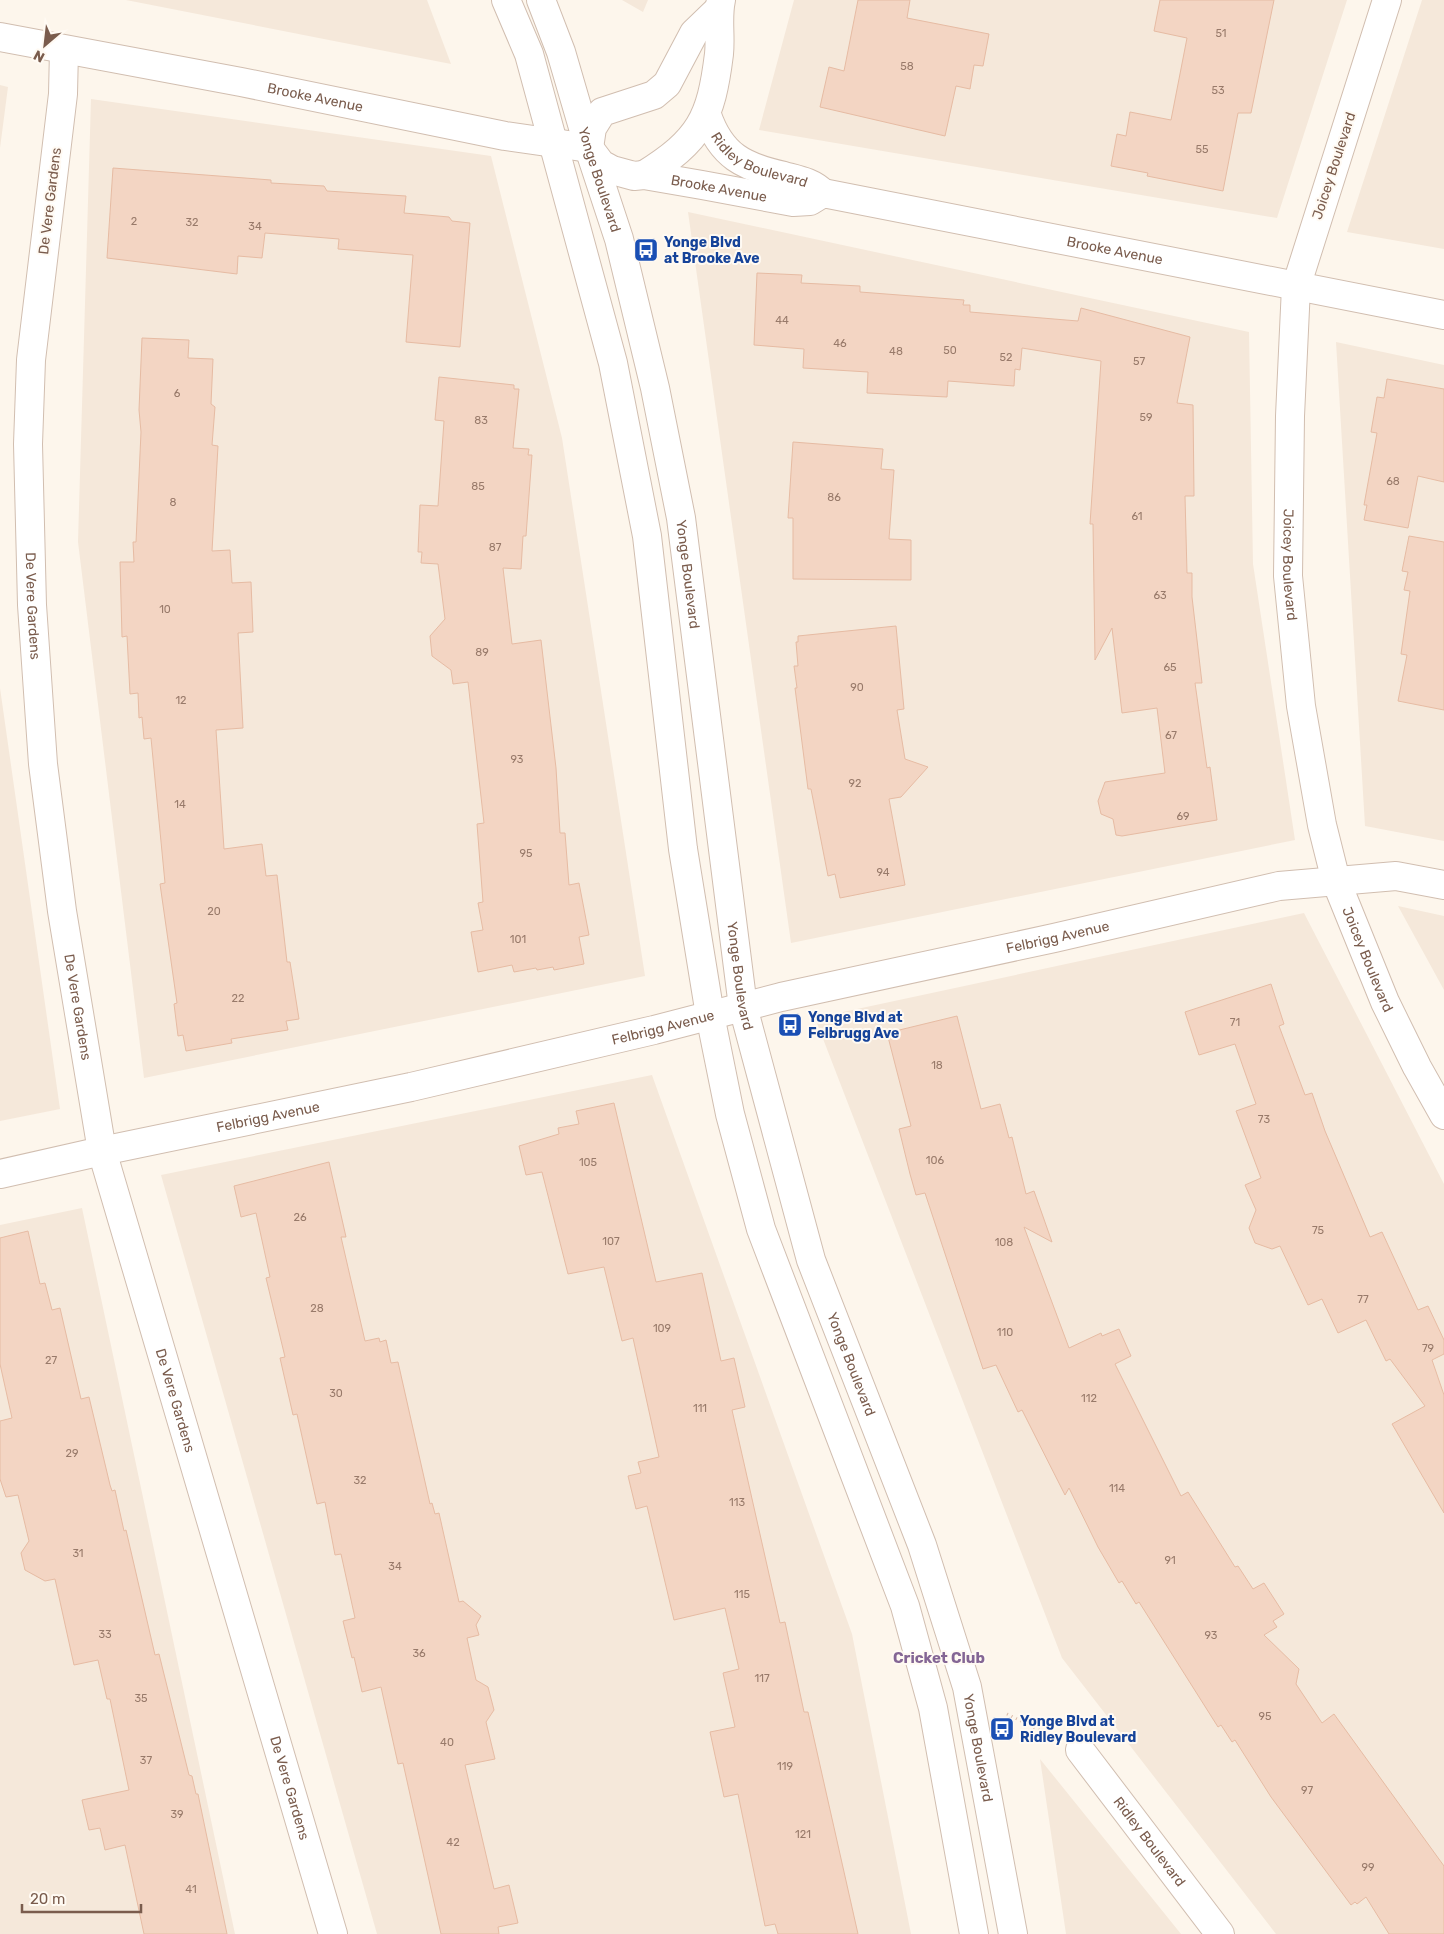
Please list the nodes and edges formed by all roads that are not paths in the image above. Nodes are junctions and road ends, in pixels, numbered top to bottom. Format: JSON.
{"nodes":[{"id":1,"x":506,"y":0,"type":"edge"},
{"id":2,"x":541,"y":0,"type":"edge"},
{"id":3,"x":1387,"y":0,"type":"edge"},
{"id":4,"x":720,"y":4,"type":"edge"},
{"id":5,"x":0,"y":37,"type":"edge"},
{"id":6,"x":64,"y":50,"type":"junction"},
{"id":7,"x":707,"y":115,"type":"junction"},
{"id":8,"x":555,"y":142,"type":"junction"},
{"id":9,"x":588,"y":148,"type":"junction"},
{"id":10,"x":644,"y":175,"type":"junction"},
{"id":11,"x":823,"y":193,"type":"junction"},
{"id":12,"x":1296,"y":287,"type":"junction"},
{"id":13,"x":1444,"y":315,"type":"edge"},
{"id":14,"x":1336,"y":881,"type":"junction"},
{"id":15,"x":1444,"y":885,"type":"edge"},
{"id":16,"x":743,"y":1007,"type":"junction"},
{"id":17,"x":710,"y":1015,"type":"junction"},
{"id":18,"x":1444,"y":1115,"type":"edge"},
{"id":19,"x":102,"y":1151,"type":"junction"},
{"id":20,"x":0,"y":1174,"type":"edge"},
{"id":21,"x":1080,"y":1750,"type":"road end"},
{"id":22,"x":333,"y":1934,"type":"edge"},
{"id":23,"x":974,"y":1934,"type":"edge"},
{"id":24,"x":1013,"y":1934,"type":"edge"},
{"id":25,"x":1220,"y":1934,"type":"edge"}],
"edges":[{"from":1,"to":8,"type":"street"},
{"from":2,"to":9,"type":"street","name":"Yonge Boulevard"},
{"from":3,"to":12,"type":"street","name":"Joicey Boulevard"},
{"from":4,"to":7,"type":"street","name":"Ridley Boulevard"},
{"from":4,"to":9,"type":"street","name":"Ridley Boulevard"},
{"from":5,"to":6,"type":"street","name":"Brooke Avenue"},
{"from":6,"to":8,"type":"street","name":"Brooke Avenue"},
{"from":6,"to":19,"type":"street","name":"De Vere Gardens"},
{"from":7,"to":10,"type":"street","name":"Ridley Boulevard"},
{"from":7,"to":11,"type":"street","name":"Ridley Boulevard"},
{"from":8,"to":9,"type":"street","name":"Brooke Avenue"},
{"from":8,"to":17,"type":"street"},
{"from":9,"to":10,"type":"street","name":"Brooke Avenue"},
{"from":9,"to":16,"type":"street","name":"Yonge Boulevard"},
{"from":10,"to":11,"type":"street","name":"Brooke Avenue"},
{"from":11,"to":12,"type":"street","name":"Brooke Avenue"},
{"from":12,"to":13,"type":"street","name":"Brooke Avenue"},
{"from":12,"to":14,"type":"street","name":"Joicey Boulevard"},
{"from":14,"to":15,"type":"street","name":"Felbrigg Avenue"},
{"from":14,"to":16,"type":"street","name":"Felbrigg Avenue"},
{"from":14,"to":18,"type":"street","name":"Joicey Boulevard"},
{"from":16,"to":17,"type":"street","name":"Felbrigg Avenue"},
{"from":16,"to":24,"type":"street","name":"Yonge Boulevard"},
{"from":17,"to":19,"type":"street","name":"Felbrigg Avenue"},
{"from":17,"to":23,"type":"street"},
{"from":19,"to":20,"type":"street","name":"Felbrigg Avenue"},
{"from":19,"to":22,"type":"street","name":"De Vere Gardens"},
{"from":21,"to":25,"type":"street","name":"Ridley Boulevard"}]}
